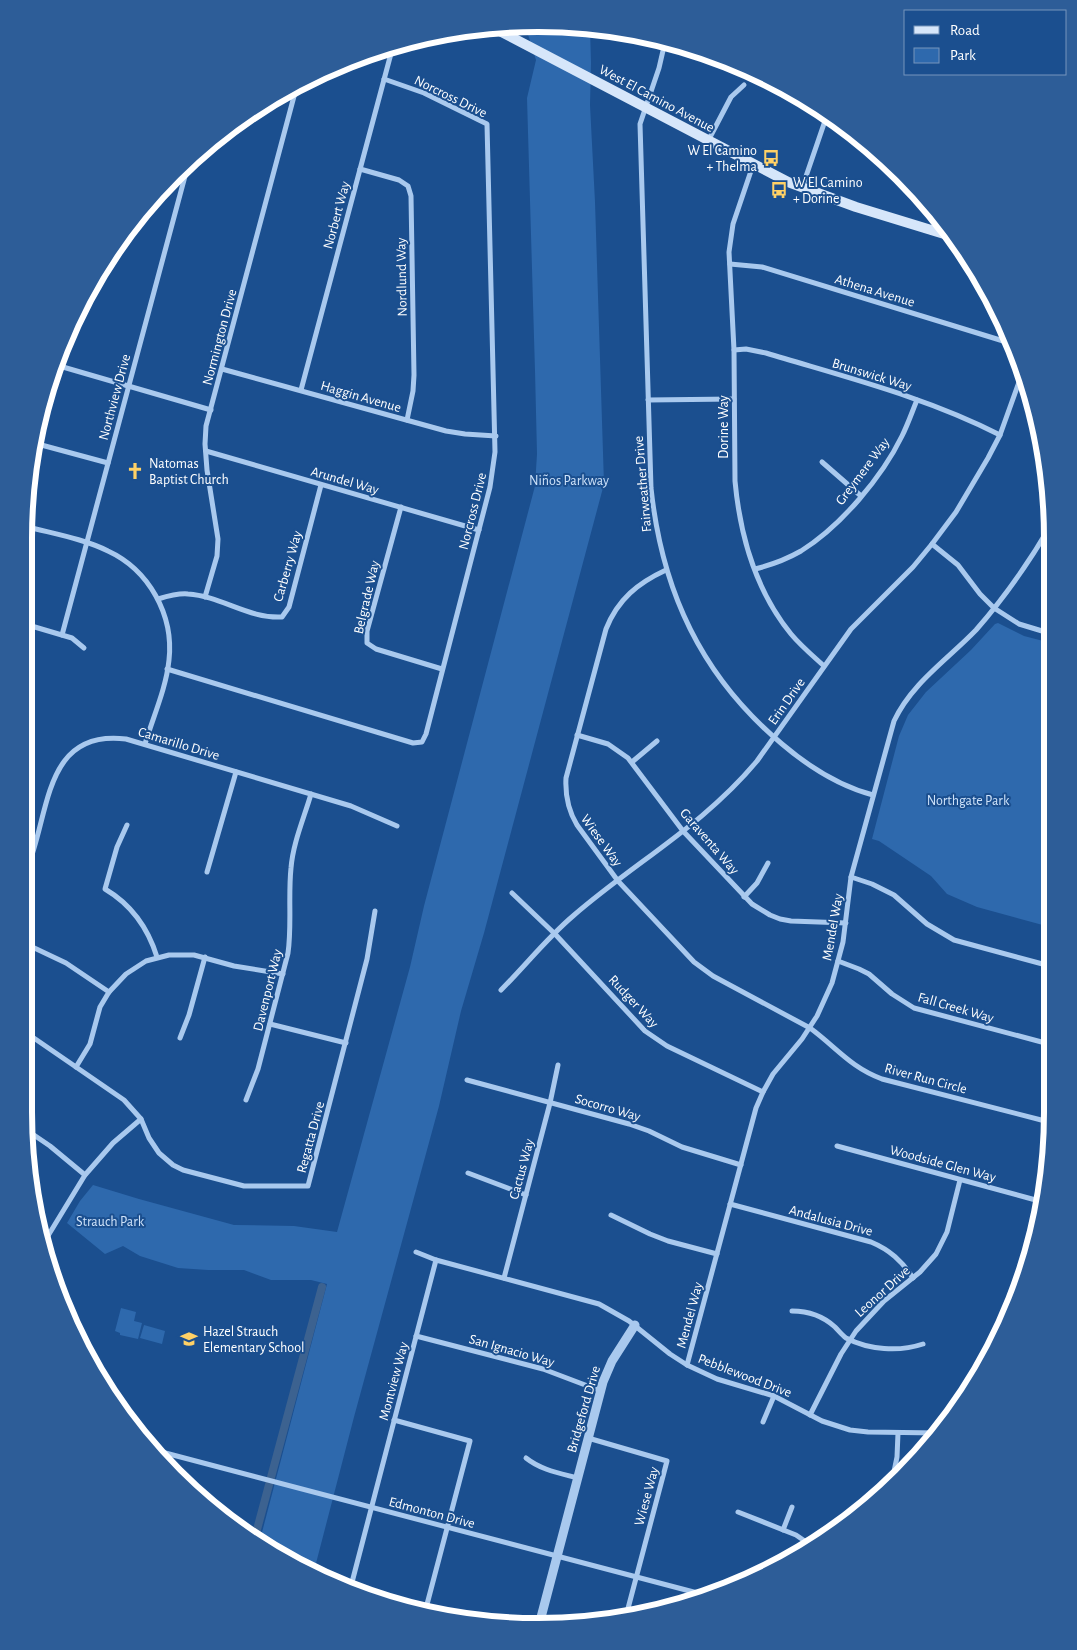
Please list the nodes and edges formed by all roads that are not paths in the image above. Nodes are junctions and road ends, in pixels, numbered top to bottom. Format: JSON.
{"nodes":[{"id":1,"x":505,"y":34,"type":"edge"},
{"id":2,"x":663,"y":49,"type":"edge"},
{"id":3,"x":391,"y":55,"type":"edge"},
{"id":4,"x":384,"y":79,"type":"junction"},
{"id":5,"x":744,"y":85,"type":"dead end"},
{"id":6,"x":294,"y":96,"type":"edge"},
{"id":7,"x":645,"y":107,"type":"junction"},
{"id":8,"x":825,"y":121,"type":"edge"},
{"id":9,"x":708,"y":141,"type":"junction"},
{"id":10,"x":753,"y":165,"type":"junction"},
{"id":11,"x":360,"y":169,"type":"junction"},
{"id":12,"x":185,"y":178,"type":"edge"},
{"id":13,"x":802,"y":188,"type":"junction"},
{"id":14,"x":943,"y":234,"type":"edge"},
{"id":15,"x":730,"y":264,"type":"junction"},
{"id":16,"x":1004,"y":341,"type":"edge"},
{"id":17,"x":734,"y":350,"type":"junction"},
{"id":18,"x":63,"y":367,"type":"edge"},
{"id":19,"x":222,"y":369,"type":"junction"},
{"id":20,"x":1019,"y":381,"type":"edge"},
{"id":21,"x":129,"y":385,"type":"junction"},
{"id":22,"x":301,"y":390,"type":"junction"},
{"id":23,"x":734,"y":399,"type":"junction"},
{"id":24,"x":648,"y":400,"type":"junction"},
{"id":25,"x":916,"y":400,"type":"junction"},
{"id":26,"x":211,"y":410,"type":"junction"},
{"id":27,"x":407,"y":420,"type":"junction"},
{"id":28,"x":1000,"y":435,"type":"junction"},
{"id":29,"x":496,"y":436,"type":"junction"},
{"id":30,"x":41,"y":445,"type":"edge"},
{"id":31,"x":206,"y":451,"type":"junction"},
{"id":32,"x":822,"y":462,"type":"dead end"},
{"id":33,"x":108,"y":463,"type":"junction"},
{"id":34,"x":321,"y":485,"type":"junction"},
{"id":35,"x":862,"y":496,"type":"junction"},
{"id":36,"x":401,"y":507,"type":"junction"},
{"id":37,"x":33,"y":528,"type":"edge"},
{"id":38,"x":479,"y":530,"type":"junction"},
{"id":39,"x":1044,"y":536,"type":"edge"},
{"id":40,"x":87,"y":543,"type":"junction"},
{"id":41,"x":932,"y":544,"type":"junction"},
{"id":42,"x":755,"y":569,"type":"junction"},
{"id":43,"x":666,"y":570,"type":"junction"},
{"id":44,"x":205,"y":597,"type":"junction"},
{"id":45,"x":158,"y":599,"type":"junction"},
{"id":46,"x":994,"y":608,"type":"junction"},
{"id":47,"x":32,"y":626,"type":"edge"},
{"id":48,"x":1044,"y":632,"type":"edge"},
{"id":49,"x":62,"y":635,"type":"junction"},
{"id":50,"x":84,"y":648,"type":"dead end"},
{"id":51,"x":824,"y":666,"type":"junction"},
{"id":52,"x":442,"y":669,"type":"junction"},
{"id":53,"x":168,"y":670,"type":"junction"},
{"id":54,"x":577,"y":735,"type":"junction"},
{"id":55,"x":774,"y":737,"type":"junction"},
{"id":56,"x":657,"y":741,"type":"dead end"},
{"id":57,"x":145,"y":744,"type":"junction"},
{"id":58,"x":632,"y":762,"type":"junction"},
{"id":59,"x":236,"y":772,"type":"junction"},
{"id":60,"x":311,"y":794,"type":"junction"},
{"id":61,"x":873,"y":795,"type":"junction"},
{"id":62,"x":127,"y":825,"type":"dead end"},
{"id":63,"x":397,"y":826,"type":"dead end"},
{"id":64,"x":683,"y":831,"type":"junction"},
{"id":65,"x":32,"y":846,"type":"edge"},
{"id":66,"x":768,"y":863,"type":"dead end"},
{"id":67,"x":208,"y":872,"type":"dead end"},
{"id":68,"x":852,"y":877,"type":"junction"},
{"id":69,"x":618,"y":881,"type":"junction"},
{"id":70,"x":512,"y":893,"type":"dead end"},
{"id":71,"x":744,"y":897,"type":"junction"},
{"id":72,"x":375,"y":910,"type":"dead end"},
{"id":73,"x":846,"y":923,"type":"junction"},
{"id":74,"x":555,"y":934,"type":"junction"},
{"id":75,"x":32,"y":947,"type":"edge"},
{"id":76,"x":157,"y":957,"type":"junction"},
{"id":77,"x":205,"y":957,"type":"junction"},
{"id":78,"x":838,"y":961,"type":"junction"},
{"id":79,"x":1044,"y":964,"type":"edge"},
{"id":80,"x":283,"y":974,"type":"junction"},
{"id":81,"x":501,"y":990,"type":"dead end"},
{"id":82,"x":109,"y":992,"type":"junction"},
{"id":83,"x":270,"y":1024,"type":"junction"},
{"id":84,"x":810,"y":1028,"type":"junction"},
{"id":85,"x":32,"y":1037,"type":"edge"},
{"id":86,"x":180,"y":1038,"type":"dead end"},
{"id":87,"x":1044,"y":1042,"type":"edge"},
{"id":88,"x":346,"y":1044,"type":"junction"},
{"id":89,"x":558,"y":1065,"type":"dead end"},
{"id":90,"x":76,"y":1067,"type":"junction"},
{"id":91,"x":467,"y":1080,"type":"dead end"},
{"id":92,"x":762,"y":1092,"type":"junction"},
{"id":93,"x":246,"y":1100,"type":"dead end"},
{"id":94,"x":550,"y":1103,"type":"junction"},
{"id":95,"x":140,"y":1119,"type":"junction"},
{"id":96,"x":1044,"y":1121,"type":"edge"},
{"id":97,"x":33,"y":1135,"type":"edge"},
{"id":98,"x":836,"y":1146,"type":"dead end"},
{"id":99,"x":740,"y":1165,"type":"junction"},
{"id":100,"x":468,"y":1173,"type":"dead end"},
{"id":101,"x":86,"y":1175,"type":"junction"},
{"id":102,"x":960,"y":1180,"type":"junction"},
{"id":103,"x":526,"y":1195,"type":"junction"},
{"id":104,"x":1037,"y":1200,"type":"edge"},
{"id":105,"x":730,"y":1204,"type":"junction"},
{"id":106,"x":611,"y":1215,"type":"dead end"},
{"id":107,"x":48,"y":1235,"type":"edge"},
{"id":108,"x":416,"y":1252,"type":"dead end"},
{"id":109,"x":717,"y":1254,"type":"junction"},
{"id":110,"x":436,"y":1260,"type":"junction"},
{"id":111,"x":504,"y":1278,"type":"junction"},
{"id":112,"x":913,"y":1278,"type":"junction"},
{"id":113,"x":792,"y":1311,"type":"dead end"},
{"id":114,"x":635,"y":1325,"type":"junction"},
{"id":115,"x":416,"y":1336,"type":"junction"},
{"id":116,"x":850,"y":1339,"type":"junction"},
{"id":117,"x":923,"y":1344,"type":"dead end"},
{"id":118,"x":687,"y":1365,"type":"junction"},
{"id":119,"x":600,"y":1391,"type":"junction"},
{"id":120,"x":774,"y":1396,"type":"junction"},
{"id":121,"x":810,"y":1415,"type":"junction"},
{"id":122,"x":394,"y":1420,"type":"junction"},
{"id":123,"x":763,"y":1422,"type":"dead end"},
{"id":124,"x":898,"y":1433,"type":"junction"},
{"id":125,"x":929,"y":1433,"type":"edge"},
{"id":126,"x":588,"y":1438,"type":"junction"},
{"id":127,"x":166,"y":1453,"type":"edge"},
{"id":128,"x":526,"y":1458,"type":"dead end"},
{"id":129,"x":894,"y":1471,"type":"edge"},
{"id":130,"x":578,"y":1478,"type":"junction"},
{"id":131,"x":792,"y":1507,"type":"dead end"},
{"id":132,"x":373,"y":1508,"type":"junction"},
{"id":133,"x":738,"y":1512,"type":"dead end"},
{"id":134,"x":448,"y":1528,"type":"junction"},
{"id":135,"x":783,"y":1530,"type":"junction"},
{"id":136,"x":805,"y":1541,"type":"edge"},
{"id":137,"x":557,"y":1555,"type":"junction"},
{"id":138,"x":636,"y":1576,"type":"junction"},
{"id":139,"x":352,"y":1582,"type":"edge"},
{"id":140,"x":695,"y":1593,"type":"edge"},
{"id":141,"x":427,"y":1605,"type":"edge"},
{"id":142,"x":628,"y":1609,"type":"edge"},
{"id":143,"x":541,"y":1618,"type":"edge"}],
"edges":[{"from":1,"to":7,"type":"main road","name":"West El Camino Avenue"},
{"from":2,"to":7,"type":"street","name":"Fairweather Drive"},
{"from":3,"to":4,"type":"street","name":"Norbert Way"},
{"from":4,"to":11,"type":"street","name":"Norbert Way"},
{"from":4,"to":29,"type":"street","name":"Norcross Drive"},
{"from":5,"to":9,"type":"street"},
{"from":6,"to":19,"type":"street","name":"Normington Drive"},
{"from":7,"to":9,"type":"main road","name":"West El Camino Avenue"},
{"from":7,"to":24,"type":"street","name":"Fairweather Drive"},
{"from":8,"to":13,"type":"street"},
{"from":9,"to":10,"type":"main road","name":"West El Camino Avenue"},
{"from":10,"to":13,"type":"main road","name":"West El Camino Avenue"},
{"from":10,"to":15,"type":"street","name":"Dorine Way"},
{"from":11,"to":22,"type":"street","name":"Norbert Way"},
{"from":11,"to":27,"type":"street","name":"Nordlund Way"},
{"from":12,"to":21,"type":"street","name":"Northview Drive"},
{"from":13,"to":14,"type":"main road","name":"West El Camino Avenue"},
{"from":15,"to":16,"type":"street","name":"Athena Avenue"},
{"from":15,"to":17,"type":"street","name":"Dorine Way"},
{"from":17,"to":23,"type":"street","name":"Dorine Way"},
{"from":17,"to":25,"type":"street","name":"Brunswick Way"},
{"from":18,"to":21,"type":"street"},
{"from":19,"to":22,"type":"street","name":"Haggin Avenue"},
{"from":19,"to":26,"type":"street","name":"Normington Drive"},
{"from":20,"to":28,"type":"street","name":"Erin Drive"},
{"from":21,"to":26,"type":"street"},
{"from":21,"to":33,"type":"street","name":"Northview Drive"},
{"from":22,"to":27,"type":"street","name":"Haggin Avenue"},
{"from":23,"to":24,"type":"street"},
{"from":23,"to":42,"type":"street","name":"Dorine Way"},
{"from":24,"to":43,"type":"street","name":"Fairweather Drive"},
{"from":25,"to":28,"type":"street","name":"Brunswick Way"},
{"from":25,"to":35,"type":"street","name":"Greymere Way"},
{"from":26,"to":31,"type":"street","name":"Normington Drive"},
{"from":27,"to":29,"type":"street","name":"Haggin Avenue"},
{"from":28,"to":41,"type":"street","name":"Erin Drive"},
{"from":29,"to":38,"type":"street","name":"Norcross Drive"},
{"from":30,"to":33,"type":"street"},
{"from":31,"to":34,"type":"street","name":"Arundel Way"},
{"from":31,"to":44,"type":"street","name":"Normington Drive"},
{"from":32,"to":35,"type":"street"},
{"from":33,"to":40,"type":"street","name":"Northview Drive"},
{"from":34,"to":36,"type":"street","name":"Arundel Way"},
{"from":34,"to":44,"type":"street","name":"Carberry Way"},
{"from":35,"to":42,"type":"street","name":"Greymere Way"},
{"from":36,"to":38,"type":"street","name":"Arundel Way"},
{"from":36,"to":52,"type":"street","name":"Belgrade Way"},
{"from":37,"to":40,"type":"street"},
{"from":38,"to":52,"type":"street","name":"Norcross Drive"},
{"from":39,"to":46,"type":"street","name":"Mendel Way"},
{"from":40,"to":45,"type":"street"},
{"from":40,"to":49,"type":"street","name":"Northview Drive"},
{"from":41,"to":46,"type":"street"},
{"from":41,"to":51,"type":"street","name":"Erin Drive"},
{"from":42,"to":51,"type":"street","name":"Dorine Way"},
{"from":43,"to":54,"type":"street","name":"Wiese Way"},
{"from":43,"to":55,"type":"street","name":"Fairweather Drive"},
{"from":44,"to":45,"type":"street","name":"Carberry Way"},
{"from":45,"to":53,"type":"street"},
{"from":46,"to":48,"type":"street"},
{"from":46,"to":61,"type":"street","name":"Mendel Way"},
{"from":47,"to":49,"type":"street"},
{"from":49,"to":50,"type":"street"},
{"from":51,"to":55,"type":"street","name":"Erin Drive"},
{"from":52,"to":53,"type":"street","name":"Norcross Drive"},
{"from":53,"to":57,"type":"street"},
{"from":54,"to":58,"type":"street","name":"Garaventa Way"},
{"from":54,"to":69,"type":"street","name":"Wiese Way"},
{"from":55,"to":61,"type":"street","name":"Fairweather Drive"},
{"from":55,"to":64,"type":"street","name":"Erin Drive"},
{"from":56,"to":58,"type":"street"},
{"from":57,"to":59,"type":"street","name":"Camarillo Drive"},
{"from":57,"to":65,"type":"street","name":"Camarillo Drive"},
{"from":58,"to":64,"type":"street","name":"Garaventa Way"},
{"from":59,"to":60,"type":"street","name":"Camarillo Drive"},
{"from":59,"to":67,"type":"street"},
{"from":60,"to":63,"type":"street","name":"Camarillo Drive"},
{"from":60,"to":80,"type":"street","name":"Davenport Way"},
{"from":61,"to":68,"type":"street","name":"Mendel Way"},
{"from":62,"to":76,"type":"street"},
{"from":64,"to":69,"type":"street","name":"Erin Drive"},
{"from":64,"to":71,"type":"street","name":"Garaventa Way"},
{"from":66,"to":71,"type":"street"},
{"from":68,"to":73,"type":"street","name":"Mendel Way"},
{"from":68,"to":79,"type":"street"},
{"from":69,"to":74,"type":"street","name":"Erin Drive"},
{"from":69,"to":84,"type":"street","name":"Wiese Way"},
{"from":70,"to":74,"type":"street","name":"Rudger Way"},
{"from":71,"to":73,"type":"street","name":"Garaventa Way"},
{"from":72,"to":88,"type":"street","name":"Regatta Drive"},
{"from":73,"to":78,"type":"street","name":"Mendel Way"},
{"from":74,"to":81,"type":"street","name":"Erin Drive"},
{"from":74,"to":92,"type":"street","name":"Rudger Way"},
{"from":75,"to":82,"type":"street"},
{"from":76,"to":77,"type":"street"},
{"from":76,"to":82,"type":"street"},
{"from":77,"to":80,"type":"street"},
{"from":77,"to":86,"type":"street"},
{"from":78,"to":84,"type":"street","name":"Mendel Way"},
{"from":78,"to":87,"type":"street","name":"Fall Creek Way"},
{"from":80,"to":83,"type":"street","name":"Davenport Way"},
{"from":82,"to":90,"type":"street"},
{"from":83,"to":88,"type":"street"},
{"from":83,"to":93,"type":"street","name":"Davenport Way"},
{"from":84,"to":92,"type":"street","name":"Mendel Way"},
{"from":84,"to":96,"type":"street","name":"River Run Circle"},
{"from":85,"to":90,"type":"street","name":"Regatta Drive"},
{"from":88,"to":95,"type":"street","name":"Regatta Drive"},
{"from":89,"to":94,"type":"street","name":"Cactus Way"},
{"from":90,"to":95,"type":"street","name":"Regatta Drive"},
{"from":91,"to":94,"type":"street","name":"Socorro Way"},
{"from":92,"to":99,"type":"street","name":"Mendel Way"},
{"from":94,"to":99,"type":"street","name":"Socorro Way"},
{"from":94,"to":103,"type":"street","name":"Cactus Way"},
{"from":95,"to":101,"type":"street"},
{"from":97,"to":101,"type":"street"},
{"from":98,"to":102,"type":"street","name":"Woodside Glen Way"},
{"from":99,"to":105,"type":"street","name":"Mendel Way"},
{"from":100,"to":103,"type":"street"},
{"from":101,"to":107,"type":"street"},
{"from":102,"to":104,"type":"street","name":"Woodside Glen Way"},
{"from":102,"to":112,"type":"street","name":"Leonor Drive"},
{"from":103,"to":111,"type":"street","name":"Cactus Way"},
{"from":105,"to":109,"type":"street","name":"Mendel Way"},
{"from":105,"to":112,"type":"street","name":"Andalusia Drive"},
{"from":106,"to":109,"type":"street"},
{"from":108,"to":110,"type":"street","name":"Pebblewood Drive"},
{"from":109,"to":118,"type":"street","name":"Mendel Way"},
{"from":110,"to":111,"type":"street","name":"Pebblewood Drive"},
{"from":110,"to":115,"type":"street","name":"Montview Way"},
{"from":111,"to":114,"type":"street","name":"Pebblewood Drive"},
{"from":112,"to":116,"type":"street","name":"Leonor Drive"},
{"from":113,"to":116,"type":"street"},
{"from":114,"to":118,"type":"street","name":"Pebblewood Drive"},
{"from":114,"to":119,"type":"street","name":"Bridgeford Drive"},
{"from":115,"to":119,"type":"street","name":"San Ignacio Way"},
{"from":115,"to":122,"type":"street","name":"Montview Way"},
{"from":116,"to":117,"type":"street"},
{"from":116,"to":121,"type":"street","name":"Leonor Drive"},
{"from":118,"to":120,"type":"street","name":"Pebblewood Drive"},
{"from":119,"to":126,"type":"street","name":"Bridgeford Drive"},
{"from":120,"to":121,"type":"street","name":"Pebblewood Drive"},
{"from":120,"to":123,"type":"street"},
{"from":121,"to":124,"type":"street","name":"Pebblewood Drive"},
{"from":122,"to":132,"type":"street","name":"Montview Way"},
{"from":122,"to":134,"type":"street"},
{"from":124,"to":125,"type":"street","name":"Pebblewood Drive"},
{"from":124,"to":129,"type":"street"},
{"from":126,"to":130,"type":"street","name":"Bridgeford Drive"},
{"from":126,"to":138,"type":"street","name":"Wiese Way"},
{"from":127,"to":132,"type":"street","name":"Edmonton Drive"},
{"from":128,"to":130,"type":"street"},
{"from":130,"to":137,"type":"street","name":"Bridgeford Drive"},
{"from":131,"to":135,"type":"street"},
{"from":132,"to":134,"type":"street","name":"Edmonton Drive"},
{"from":132,"to":139,"type":"street","name":"Montview Way"},
{"from":133,"to":135,"type":"street"},
{"from":134,"to":137,"type":"street","name":"Edmonton Drive"},
{"from":134,"to":141,"type":"street"},
{"from":135,"to":136,"type":"street"},
{"from":137,"to":138,"type":"street","name":"Edmonton Drive"},
{"from":137,"to":143,"type":"street","name":"Bridgeford Drive"},
{"from":138,"to":140,"type":"street","name":"Edmonton Drive"},
{"from":138,"to":142,"type":"street","name":"Wiese Way"}]}
